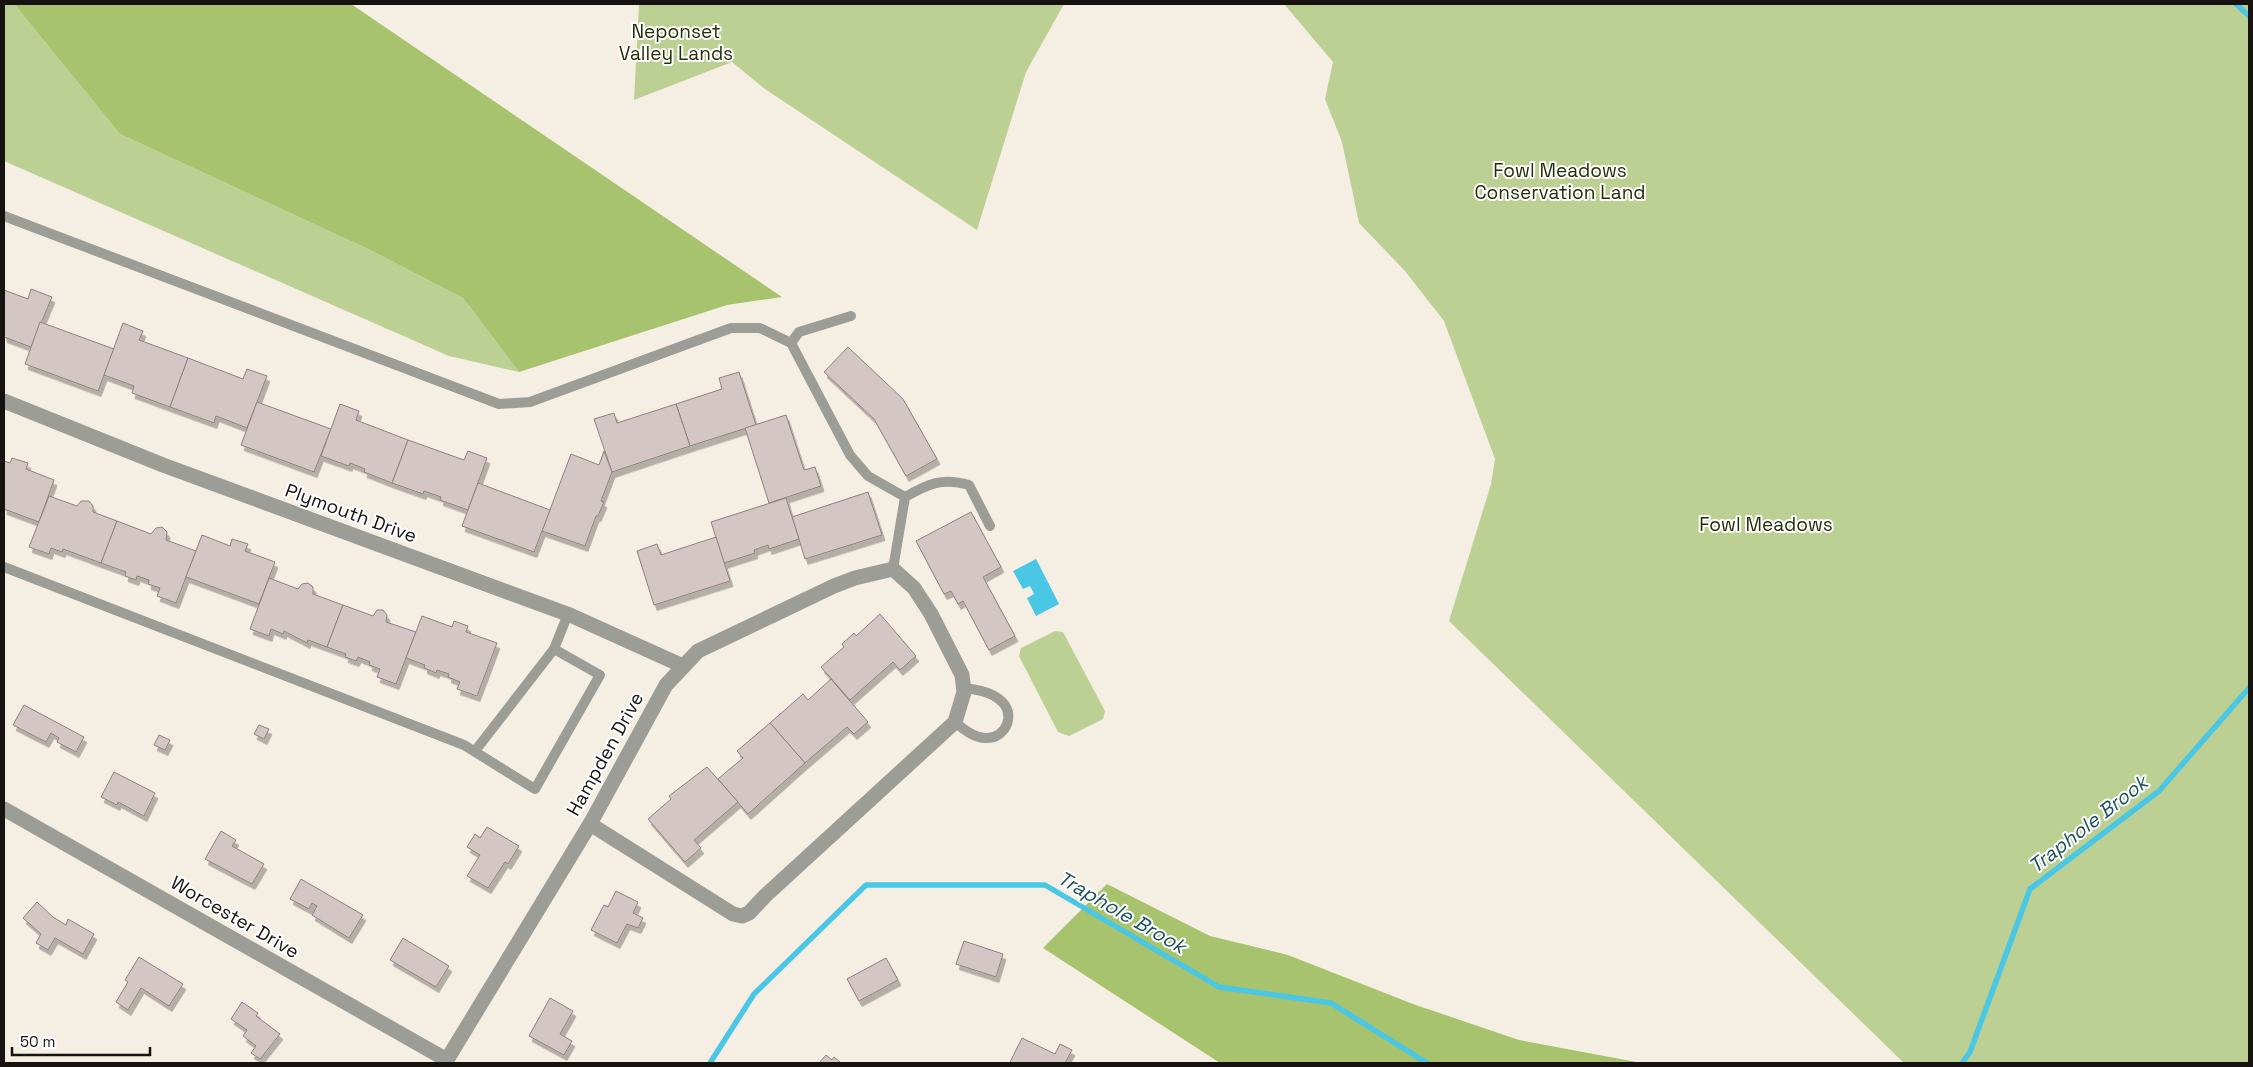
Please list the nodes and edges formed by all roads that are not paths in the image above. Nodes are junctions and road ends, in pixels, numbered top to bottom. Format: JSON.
{"nodes":[{"id":1,"x":4,"y":216,"type":"edge"},
{"id":2,"x":851,"y":316,"type":"dead end"},
{"id":3,"x":791,"y":343,"type":"junction"},
{"id":4,"x":4,"y":401,"type":"edge"},
{"id":5,"x":905,"y":497,"type":"junction"},
{"id":6,"x":990,"y":526,"type":"dead end"},
{"id":7,"x":4,"y":567,"type":"edge"},
{"id":8,"x":893,"y":569,"type":"junction"},
{"id":9,"x":568,"y":614,"type":"junction"},
{"id":10,"x":554,"y":649,"type":"junction"},
{"id":11,"x":683,"y":666,"type":"junction"},
{"id":12,"x":963,"y":688,"type":"junction"},
{"id":13,"x":955,"y":722,"type":"junction"},
{"id":14,"x":475,"y":751,"type":"junction"},
{"id":15,"x":4,"y":809,"type":"edge"},
{"id":16,"x":590,"y":824,"type":"junction"},
{"id":17,"x":446,"y":1062,"type":"edge"}],
"edges":[{"from":1,"to":3,"type":"lane"},
{"from":2,"to":3,"type":"lane"},
{"from":3,"to":5,"type":"lane"},
{"from":4,"to":9,"type":"street","name":"Plymouth Drive"},
{"from":5,"to":6,"type":"lane"},
{"from":5,"to":8,"type":"lane"},
{"from":7,"to":14,"type":"lane"},
{"from":8,"to":11,"type":"street","name":"Hampden Drive"},
{"from":8,"to":12,"type":"street"},
{"from":9,"to":10,"type":"lane"},
{"from":9,"to":11,"type":"street","name":"Plymouth Drive"},
{"from":10,"to":14,"type":"lane"},
{"from":10,"to":14,"type":"lane"},
{"from":11,"to":16,"type":"street","name":"Hampden Drive"},
{"from":12,"to":13,"type":"street"},
{"from":12,"to":13,"type":"lane"},
{"from":13,"to":16,"type":"street"},
{"from":15,"to":17,"type":"street","name":"Worcester Drive"},
{"from":16,"to":17,"type":"street","name":"Hampden Drive"}]}
